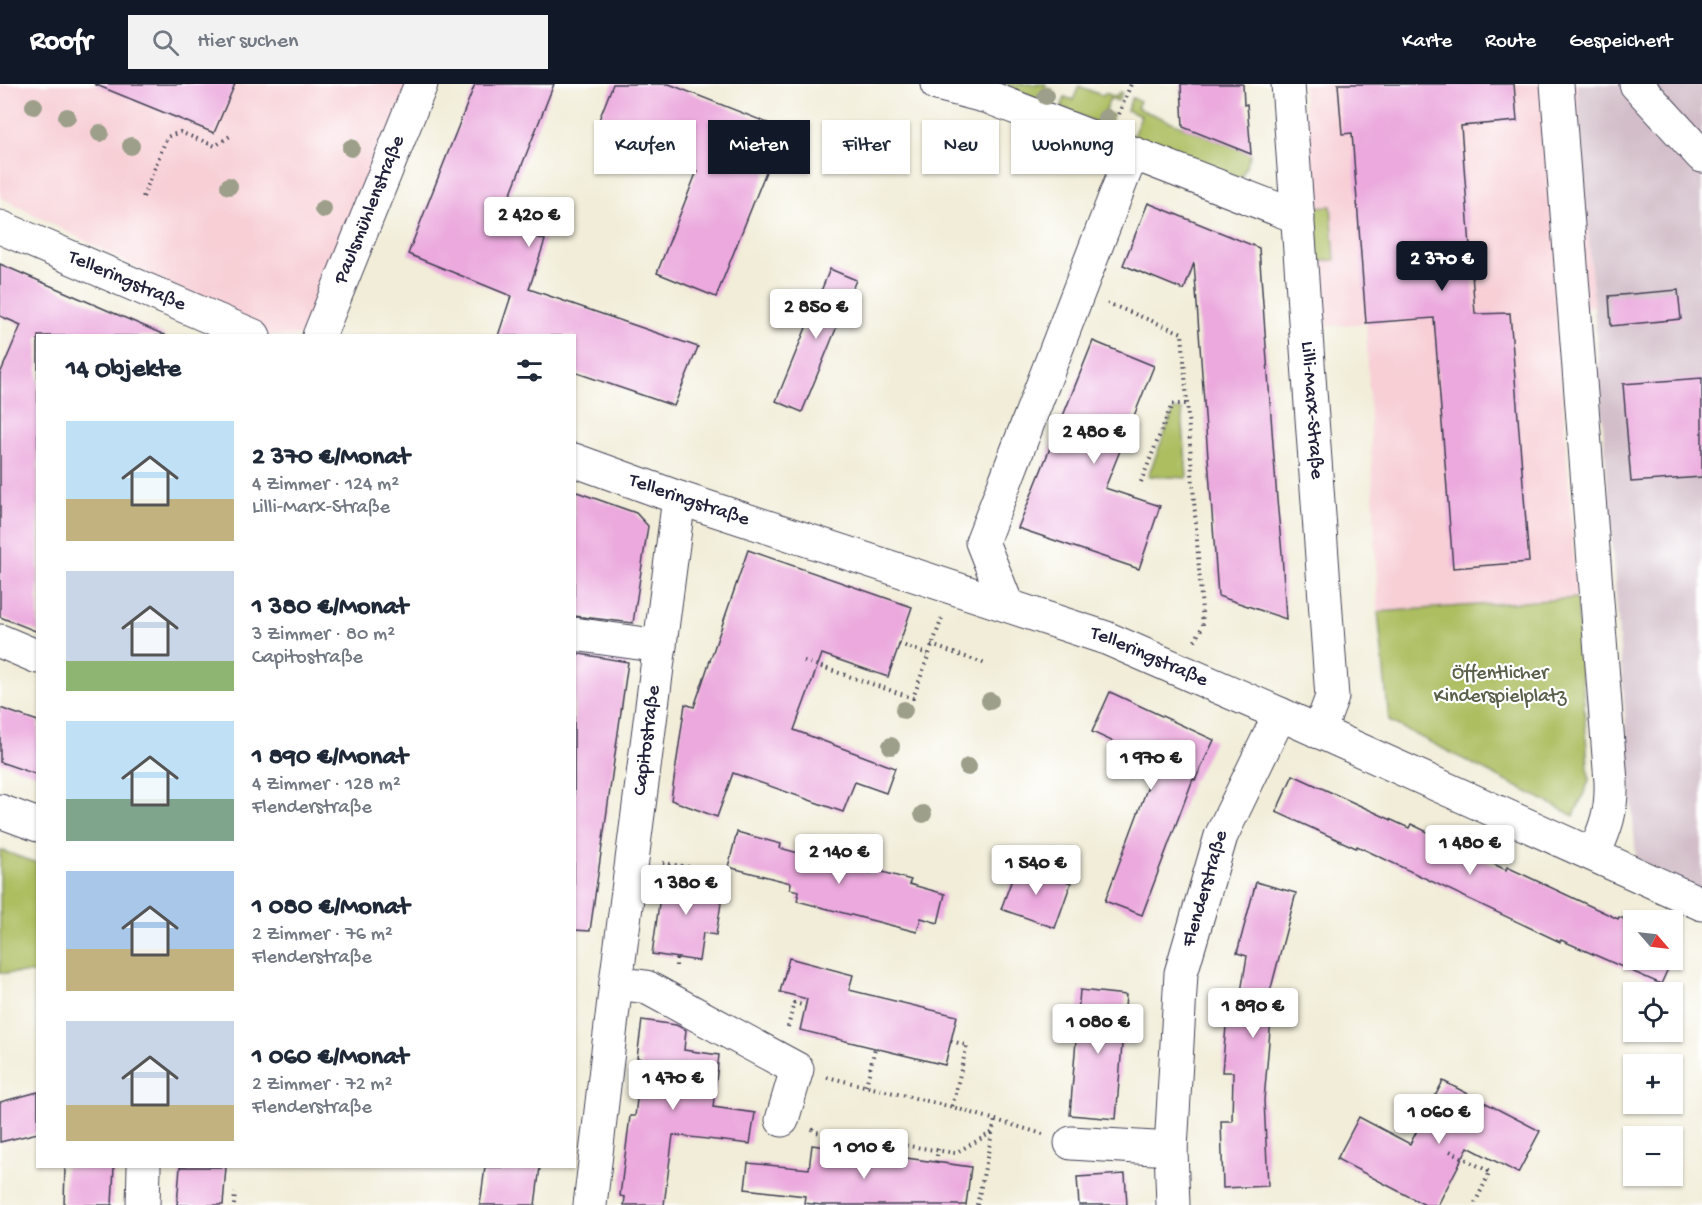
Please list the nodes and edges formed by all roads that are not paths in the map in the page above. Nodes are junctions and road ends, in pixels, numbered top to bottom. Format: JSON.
{"nodes":[{"id":1,"x":421,"y":84,"type":"edge"},
{"id":2,"x":937,"y":84,"type":"edge"},
{"id":3,"x":1288,"y":84,"type":"edge"},
{"id":4,"x":1557,"y":84,"type":"edge"},
{"id":5,"x":1636,"y":84,"type":"edge"},
{"id":6,"x":1047,"y":120,"type":"edge"},
{"id":7,"x":1135,"y":154,"type":"edge"},
{"id":8,"x":1702,"y":156,"type":"edge"},
{"id":9,"x":1124,"y":174,"type":"edge"},
{"id":10,"x":1298,"y":217,"type":"junction"},
{"id":11,"x":0,"y":227,"type":"edge"},
{"id":12,"x":249,"y":334,"type":"edge"},
{"id":13,"x":320,"y":334,"type":"edge"},
{"id":14,"x":576,"y":461,"type":"edge"},
{"id":15,"x":679,"y":498,"type":"junction"},
{"id":16,"x":1007,"y":605,"type":"junction"},
{"id":17,"x":576,"y":634,"type":"edge"},
{"id":18,"x":0,"y":641,"type":"edge"},
{"id":19,"x":660,"y":646,"type":"junction"},
{"id":20,"x":36,"y":656,"type":"edge"},
{"id":21,"x":1280,"y":714,"type":"junction"},
{"id":22,"x":1319,"y":732,"type":"junction"},
{"id":23,"x":0,"y":811,"type":"edge"},
{"id":24,"x":36,"y":824,"type":"edge"},
{"id":25,"x":1594,"y":854,"type":"junction"},
{"id":26,"x":1702,"y":904,"type":"edge"},
{"id":27,"x":616,"y":983,"type":"junction"},
{"id":28,"x":784,"y":1113,"type":"road end"},
{"id":29,"x":1071,"y":1143,"type":"road end"},
{"id":30,"x":1170,"y":1149,"type":"junction"},
{"id":31,"x":144,"y":1168,"type":"edge"},
{"id":32,"x":143,"y":1205,"type":"edge"},
{"id":33,"x":590,"y":1205,"type":"edge"},
{"id":34,"x":1173,"y":1205,"type":"edge"}],
"edges":[{"from":1,"to":13,"type":"street","name":"Paulsmühlenstraße"},
{"from":2,"to":6,"type":"street"},
{"from":3,"to":10,"type":"street","name":"Lilli-Marx-Straße"},
{"from":4,"to":25,"type":"street"},
{"from":5,"to":8,"type":"street"},
{"from":7,"to":10,"type":"street"},
{"from":9,"to":16,"type":"street"},
{"from":10,"to":22,"type":"street","name":"Lilli-Marx-Straße"},
{"from":11,"to":12,"type":"street","name":"Telleringstraße"},
{"from":14,"to":15,"type":"street","name":"Telleringstraße"},
{"from":15,"to":16,"type":"street","name":"Telleringstraße"},
{"from":15,"to":19,"type":"street","name":"Capitostraße"},
{"from":16,"to":21,"type":"street","name":"Telleringstraße"},
{"from":17,"to":19,"type":"street"},
{"from":18,"to":20,"type":"street"},
{"from":19,"to":27,"type":"street","name":"Capitostraße"},
{"from":21,"to":22,"type":"street","name":"Telleringstraße"},
{"from":21,"to":30,"type":"street","name":"Flenderstraße"},
{"from":22,"to":25,"type":"street","name":"Telleringstraße"},
{"from":23,"to":24,"type":"street"},
{"from":25,"to":26,"type":"street","name":"Telleringstraße"},
{"from":27,"to":28,"type":"street"},
{"from":27,"to":33,"type":"street","name":"Capitostraße"},
{"from":29,"to":30,"type":"street"},
{"from":30,"to":34,"type":"street","name":"Flenderstraße"},
{"from":31,"to":32,"type":"street"}]}
